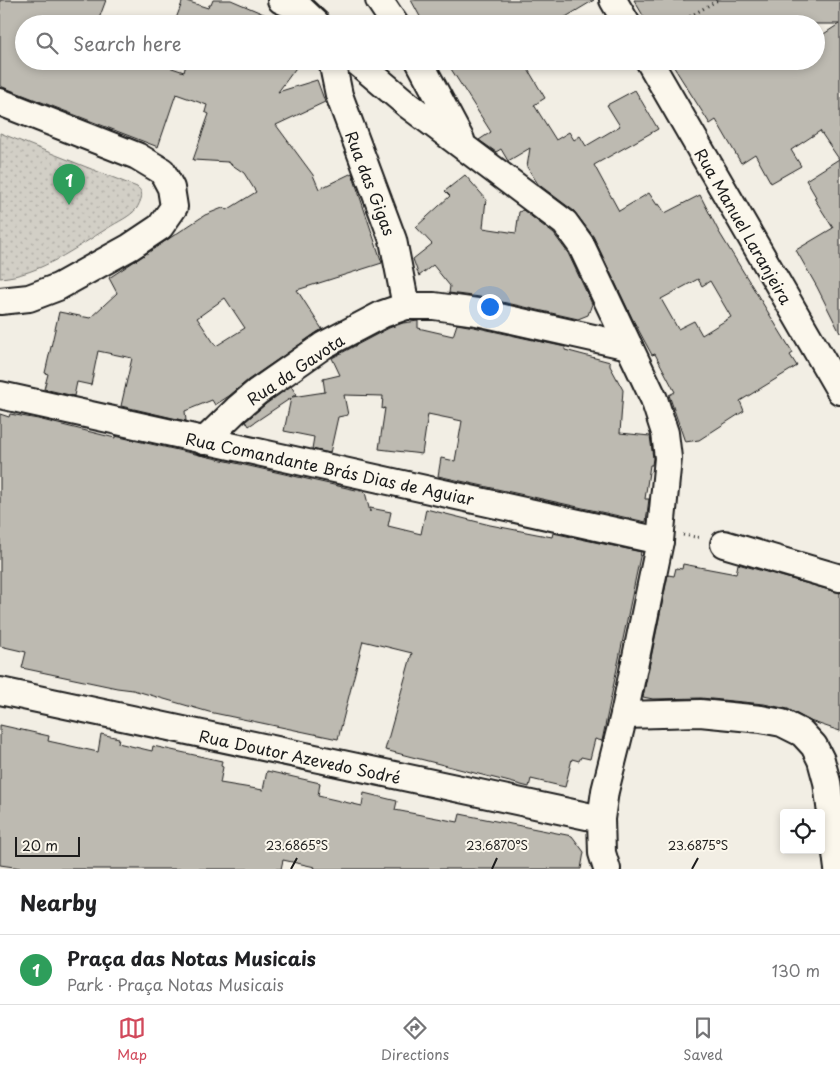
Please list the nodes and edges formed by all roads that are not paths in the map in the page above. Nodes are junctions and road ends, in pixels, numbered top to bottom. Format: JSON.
{"nodes":[{"id":1,"x":379,"y":0,"type":"edge"},
{"id":2,"x":612,"y":0,"type":"edge"},
{"id":3,"x":389,"y":15,"type":"edge"},
{"id":4,"x":621,"y":15,"type":"edge"},
{"id":5,"x":334,"y":70,"type":"edge"},
{"id":6,"x":367,"y":70,"type":"edge"},
{"id":7,"x":424,"y":70,"type":"edge"},
{"id":8,"x":654,"y":70,"type":"edge"},
{"id":9,"x":0,"y":102,"type":"edge"},
{"id":10,"x":466,"y":147,"type":"junction"},
{"id":11,"x":0,"y":301,"type":"edge"},
{"id":12,"x":406,"y":306,"type":"junction"},
{"id":13,"x":629,"y":346,"type":"junction"},
{"id":14,"x":840,"y":391,"type":"edge"},
{"id":15,"x":0,"y":395,"type":"edge"},
{"id":16,"x":204,"y":441,"type":"junction"},
{"id":17,"x":660,"y":536,"type":"junction"},
{"id":18,"x":724,"y":544,"type":"road end"},
{"id":19,"x":840,"y":578,"type":"edge"},
{"id":20,"x":0,"y":691,"type":"edge"},
{"id":21,"x":624,"y":715,"type":"junction"},
{"id":22,"x":601,"y":819,"type":"junction"},
{"id":23,"x":838,"y":863,"type":"edge"},
{"id":24,"x":607,"y":869,"type":"edge"}],
"edges":[{"from":1,"to":3,"type":"street"},
{"from":2,"to":4,"type":"street"},
{"from":5,"to":12,"type":"street","name":"Rua das Gigas"},
{"from":6,"to":10,"type":"street"},
{"from":7,"to":10,"type":"street"},
{"from":8,"to":14,"type":"street","name":"Rua Manuel Laranjeira"},
{"from":9,"to":11,"type":"street"},
{"from":10,"to":13,"type":"street"},
{"from":12,"to":13,"type":"street","name":"Rua da Gavota"},
{"from":12,"to":16,"type":"street","name":"Rua da Gavota"},
{"from":13,"to":17,"type":"street"},
{"from":15,"to":16,"type":"street","name":"Rua Comandante Brás Dias de Aguiar"},
{"from":16,"to":17,"type":"street","name":"Rua Comandante Brás Dias de Aguiar"},
{"from":17,"to":21,"type":"street"},
{"from":18,"to":19,"type":"street"},
{"from":20,"to":22,"type":"street","name":"Rua Doutor Azevedo Sodré"},
{"from":21,"to":22,"type":"street"},
{"from":21,"to":23,"type":"street"},
{"from":22,"to":24,"type":"street"}]}
